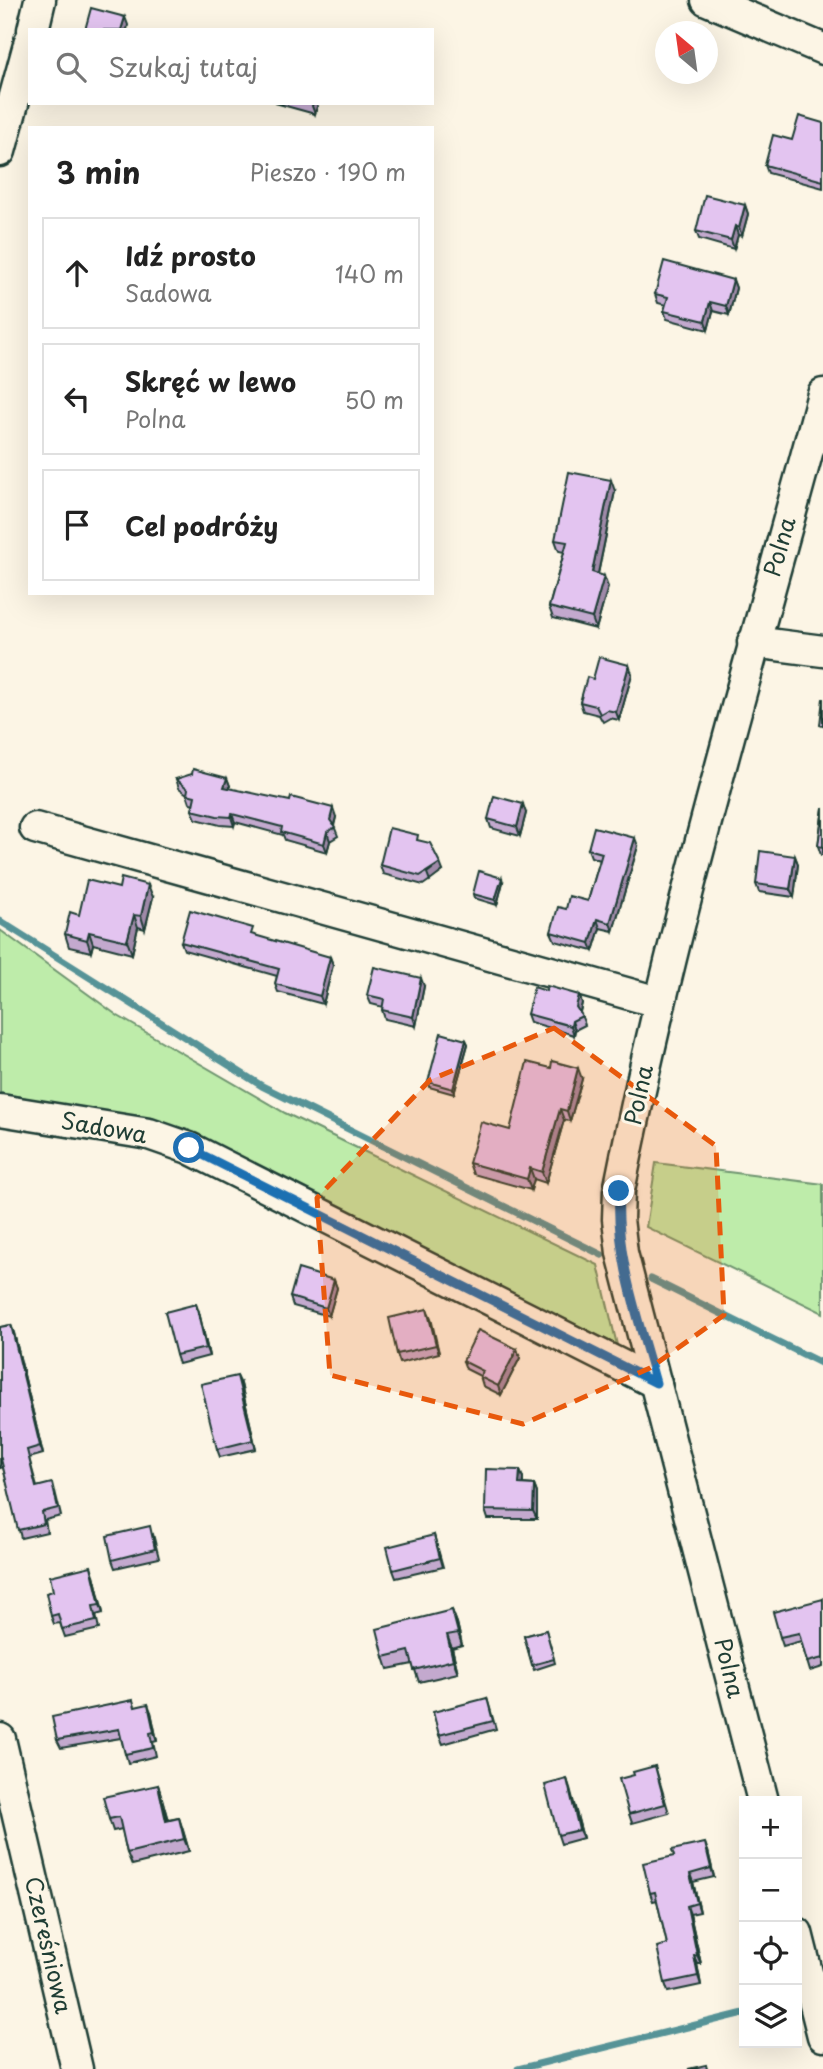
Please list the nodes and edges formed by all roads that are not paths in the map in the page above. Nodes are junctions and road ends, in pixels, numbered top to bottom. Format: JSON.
{"nodes":[{"id":1,"x":40,"y":0,"type":"edge"},
{"id":2,"x":707,"y":0,"type":"edge"},
{"id":3,"x":33,"y":28,"type":"edge"},
{"id":4,"x":28,"y":48,"type":"edge"},
{"id":5,"x":823,"y":49,"type":"edge"},
{"id":6,"x":0,"y":151,"type":"edge"},
{"id":7,"x":823,"y":394,"type":"edge"},
{"id":8,"x":753,"y":642,"type":"junction"},
{"id":9,"x":823,"y":651,"type":"edge"},
{"id":10,"x":35,"y":828,"type":"dead end"},
{"id":11,"x":658,"y":1002,"type":"junction"},
{"id":12,"x":0,"y":1110,"type":"edge"},
{"id":13,"x":656,"y":1383,"type":"junction"},
{"id":14,"x":0,"y":1739,"type":"edge"},
{"id":15,"x":762,"y":1796,"type":"edge"},
{"id":16,"x":802,"y":1953,"type":"edge"},
{"id":17,"x":823,"y":2036,"type":"edge"},
{"id":18,"x":77,"y":2069,"type":"edge"}],
"edges":[{"from":1,"to":3,"type":"street"},
{"from":2,"to":5,"type":"street"},
{"from":4,"to":6,"type":"street"},
{"from":7,"to":8,"type":"street","name":"Polna"},
{"from":8,"to":9,"type":"street"},
{"from":8,"to":11,"type":"street","name":"Polna"},
{"from":10,"to":11,"type":"street"},
{"from":11,"to":13,"type":"street","name":"Polna"},
{"from":12,"to":13,"type":"street","name":"Sadowa"},
{"from":13,"to":15,"type":"street","name":"Polna"},
{"from":14,"to":18,"type":"street","name":"Czereśniowa"},
{"from":16,"to":17,"type":"street"}]}
